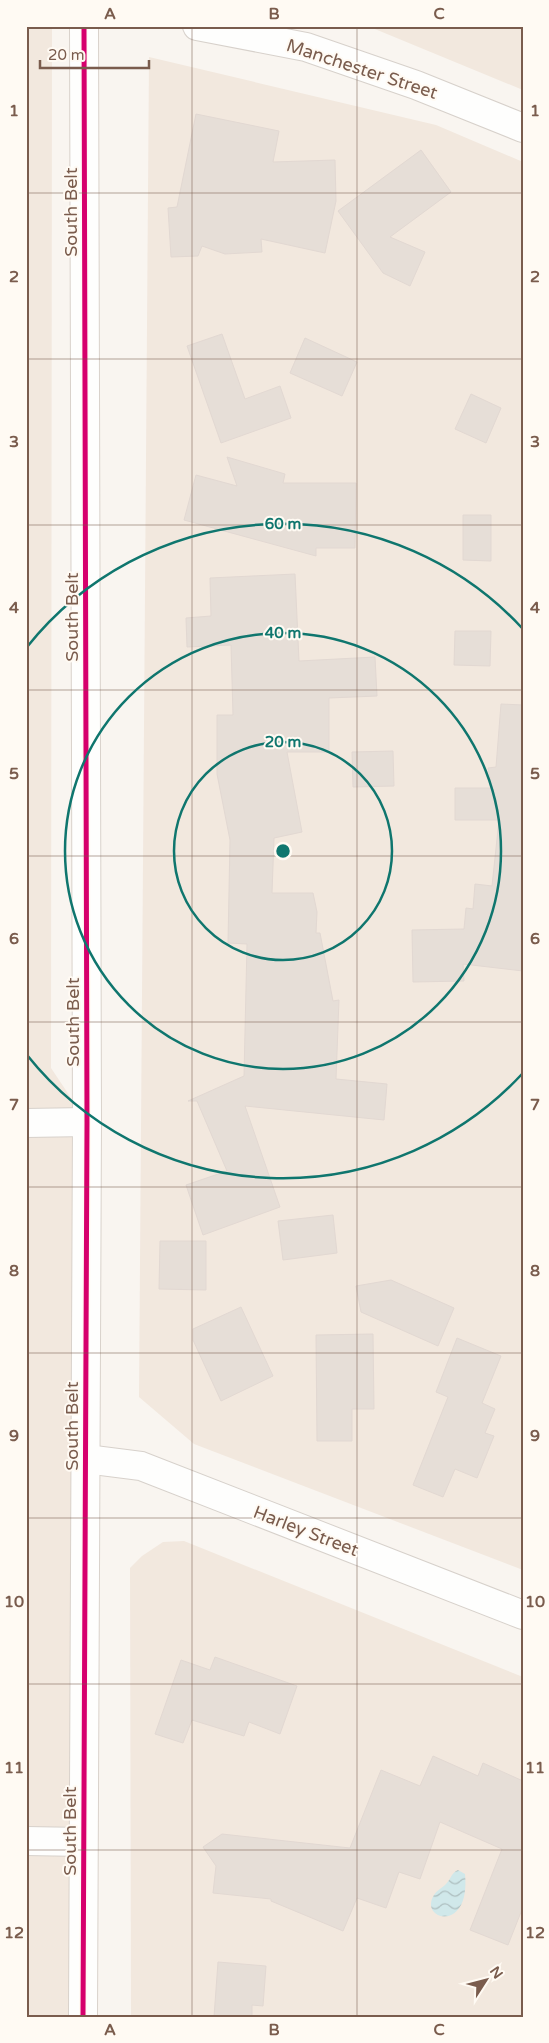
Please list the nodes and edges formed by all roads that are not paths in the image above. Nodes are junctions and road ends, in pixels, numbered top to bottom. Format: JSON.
{"nodes":[{"id":1,"x":84,"y":26,"type":"edge"},
{"id":2,"x":197,"y":26,"type":"edge"},
{"id":3,"x":523,"y":128,"type":"edge"},
{"id":4,"x":26,"y":1122,"type":"edge"},
{"id":5,"x":87,"y":1122,"type":"junction"},
{"id":6,"x":86,"y":1459,"type":"junction"},
{"id":7,"x":523,"y":1615,"type":"edge"},
{"id":8,"x":26,"y":1841,"type":"edge"},
{"id":9,"x":83,"y":1842,"type":"junction"},
{"id":10,"x":84,"y":2017,"type":"edge"}],
"edges":[{"from":1,"to":5,"type":"street","name":"South Belt"},
{"from":2,"to":3,"type":"street","name":"Manchester Street"},
{"from":4,"to":5,"type":"street"},
{"from":5,"to":6,"type":"street","name":"South Belt"},
{"from":6,"to":7,"type":"street","name":"Harley Street"},
{"from":6,"to":9,"type":"street","name":"South Belt"},
{"from":8,"to":9,"type":"street"},
{"from":9,"to":10,"type":"street","name":"South Belt"}]}
